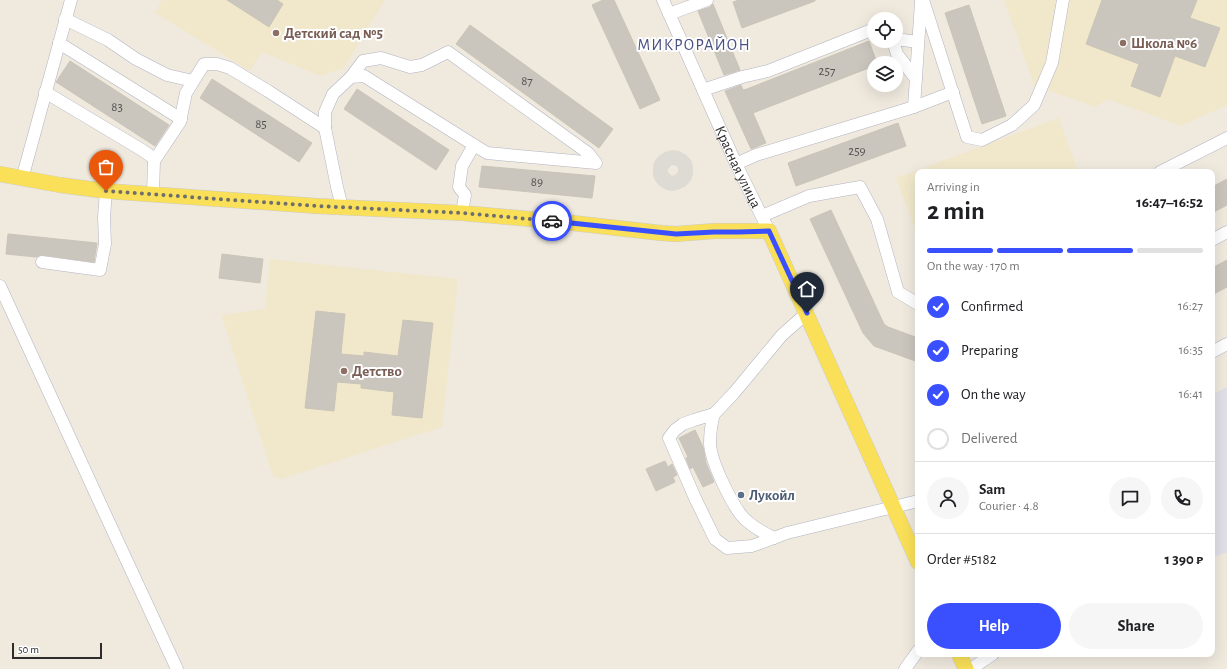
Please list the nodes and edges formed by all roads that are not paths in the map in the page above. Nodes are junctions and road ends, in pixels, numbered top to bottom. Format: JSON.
{"nodes":[{"id":1,"x":71,"y":0,"type":"edge"},
{"id":2,"x":663,"y":0,"type":"edge"},
{"id":3,"x":707,"y":0,"type":"edge"},
{"id":4,"x":922,"y":0,"type":"edge"},
{"id":5,"x":1063,"y":0,"type":"edge"},
{"id":6,"x":669,"y":14,"type":"junction"},
{"id":7,"x":65,"y":19,"type":"junction"},
{"id":8,"x":867,"y":32,"type":"edge"},
{"id":9,"x":903,"y":40,"type":"edge"},
{"id":10,"x":918,"y":42,"type":"junction"},
{"id":11,"x":59,"y":43,"type":"junction"},
{"id":12,"x":896,"y":48,"type":"edge"},
{"id":13,"x":351,"y":77,"type":"junction"},
{"id":14,"x":916,"y":79,"type":"junction"},
{"id":15,"x":193,"y":81,"type":"junction"},
{"id":16,"x":703,"y":90,"type":"junction"},
{"id":17,"x":45,"y":92,"type":"junction"},
{"id":18,"x":953,"y":92,"type":"junction"},
{"id":19,"x":914,"y":107,"type":"junction"},
{"id":20,"x":181,"y":119,"type":"junction"},
{"id":21,"x":325,"y":128,"type":"junction"},
{"id":22,"x":1227,"y":138,"type":"edge"},
{"id":23,"x":474,"y":146,"type":"junction"},
{"id":24,"x":155,"y":159,"type":"junction"},
{"id":25,"x":736,"y":164,"type":"junction"},
{"id":26,"x":1166,"y":169,"type":"edge"},
{"id":27,"x":0,"y":174,"type":"edge"},
{"id":28,"x":22,"y":179,"type":"junction"},
{"id":29,"x":106,"y":191,"type":"junction"},
{"id":30,"x":153,"y":194,"type":"junction"},
{"id":31,"x":342,"y":207,"type":"junction"},
{"id":32,"x":462,"y":213,"type":"junction"},
{"id":33,"x":762,"y":216,"type":"junction"},
{"id":34,"x":769,"y":231,"type":"junction"},
{"id":35,"x":1227,"y":232,"type":"edge"},
{"id":36,"x":1215,"y":238,"type":"edge"},
{"id":37,"x":42,"y":262,"type":"dead end"},
{"id":38,"x":0,"y":286,"type":"edge"},
{"id":39,"x":915,"y":302,"type":"edge"},
{"id":40,"x":807,"y":313,"type":"junction"},
{"id":41,"x":1227,"y":344,"type":"edge"},
{"id":42,"x":1215,"y":350,"type":"edge"},
{"id":43,"x":714,"y":414,"type":"junction"},
{"id":44,"x":915,"y":502,"type":"edge"},
{"id":45,"x":894,"y":508,"type":"junction"},
{"id":46,"x":774,"y":538,"type":"junction"},
{"id":47,"x":915,"y":555,"type":"edge"},
{"id":48,"x":915,"y":655,"type":"edge"},
{"id":49,"x":960,"y":657,"type":"edge"},
{"id":50,"x":989,"y":657,"type":"edge"},
{"id":51,"x":178,"y":669,"type":"edge"},
{"id":52,"x":905,"y":669,"type":"edge"},
{"id":53,"x":966,"y":669,"type":"edge"},
{"id":54,"x":971,"y":669,"type":"edge"}],
"edges":[{"from":1,"to":7,"type":"street"},
{"from":2,"to":6,"type":"street","name":"Красная улица"},
{"from":3,"to":6,"type":"street"},
{"from":4,"to":10,"type":"street"},
{"from":4,"to":18,"type":"street"},
{"from":5,"to":18,"type":"street"},
{"from":6,"to":16,"type":"street","name":"Красная улица"},
{"from":7,"to":11,"type":"street"},
{"from":7,"to":15,"type":"street"},
{"from":8,"to":16,"type":"street"},
{"from":9,"to":10,"type":"street"},
{"from":10,"to":14,"type":"street"},
{"from":11,"to":17,"type":"street"},
{"from":11,"to":20,"type":"street"},
{"from":12,"to":14,"type":"street"},
{"from":13,"to":21,"type":"street"},
{"from":13,"to":23,"type":"street"},
{"from":13,"to":23,"type":"street"},
{"from":14,"to":19,"type":"street"},
{"from":15,"to":20,"type":"street"},
{"from":15,"to":21,"type":"street"},
{"from":16,"to":25,"type":"street","name":"Красная улица"},
{"from":17,"to":24,"type":"street"},
{"from":17,"to":28,"type":"street"},
{"from":18,"to":19,"type":"street"},
{"from":19,"to":25,"type":"street"},
{"from":20,"to":24,"type":"street"},
{"from":21,"to":31,"type":"street"},
{"from":22,"to":26,"type":"street"},
{"from":23,"to":32,"type":"street"},
{"from":24,"to":30,"type":"street"},
{"from":25,"to":33,"type":"street","name":"Красная улица"},
{"from":27,"to":28,"type":"main road"},
{"from":28,"to":29,"type":"main road"},
{"from":29,"to":30,"type":"main road"},
{"from":29,"to":37,"type":"street"},
{"from":30,"to":31,"type":"main road"},
{"from":31,"to":32,"type":"main road"},
{"from":32,"to":34,"type":"main road"},
{"from":33,"to":34,"type":"street","name":"Красная улица"},
{"from":33,"to":39,"type":"street"},
{"from":34,"to":40,"type":"main road","name":"Красная улица"},
{"from":35,"to":36,"type":"street"},
{"from":38,"to":51,"type":"street"},
{"from":40,"to":43,"type":"street"},
{"from":40,"to":45,"type":"main road","name":"Красная улица"},
{"from":41,"to":42,"type":"street"},
{"from":43,"to":46,"type":"street"},
{"from":43,"to":46,"type":"street"},
{"from":44,"to":45,"type":"street"},
{"from":45,"to":46,"type":"street"},
{"from":45,"to":47,"type":"main road","name":"Красная улица"},
{"from":48,"to":52,"type":"street"},
{"from":49,"to":53,"type":"main road"},
{"from":50,"to":54,"type":"street"}]}
